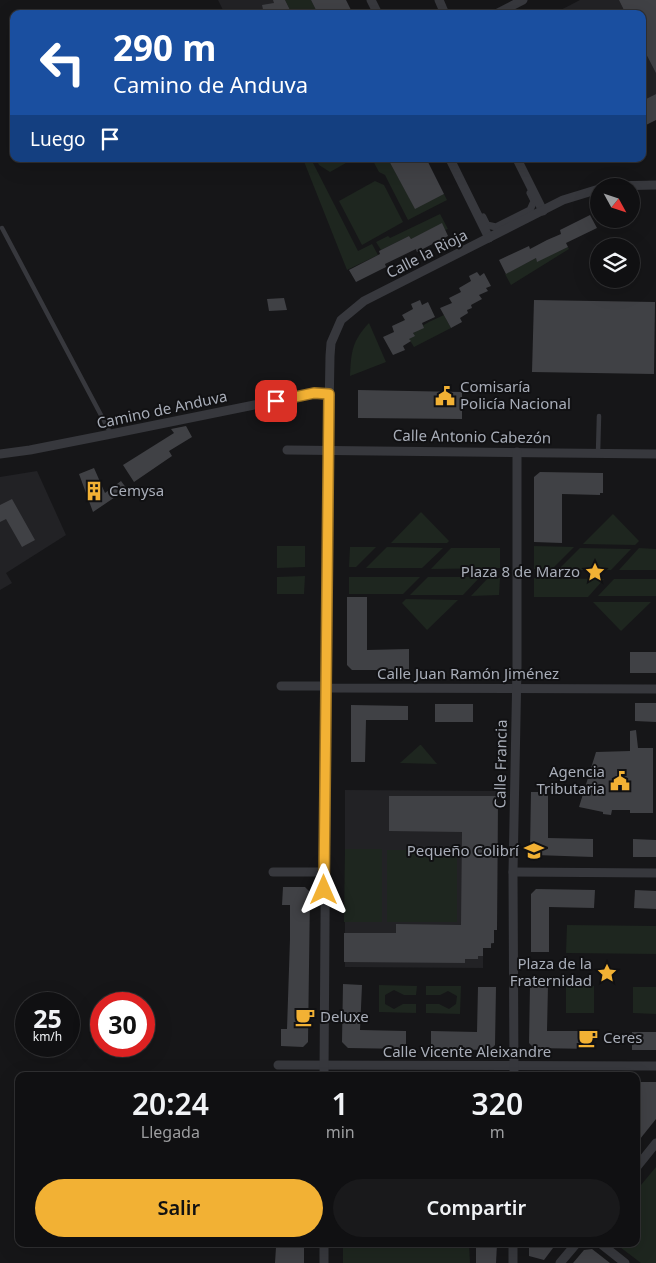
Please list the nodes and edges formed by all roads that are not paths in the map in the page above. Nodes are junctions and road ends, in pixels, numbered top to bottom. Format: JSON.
{"nodes":[{"id":1,"x":523,"y":0,"type":"edge"},
{"id":2,"x":504,"y":10,"type":"edge"},
{"id":3,"x":451,"y":162,"type":"edge"},
{"id":4,"x":456,"y":162,"type":"edge"},
{"id":5,"x":514,"y":162,"type":"edge"},
{"id":6,"x":518,"y":162,"type":"edge"},
{"id":7,"x":640,"y":185,"type":"edge"},
{"id":8,"x":656,"y":185,"type":"edge"},
{"id":9,"x":590,"y":192,"type":"edge"},
{"id":10,"x":543,"y":211,"type":"junction"},
{"id":11,"x":2,"y":228,"type":"dead end"},
{"id":12,"x":489,"y":238,"type":"junction"},
{"id":13,"x":329,"y":394,"type":"junction"},
{"id":14,"x":599,"y":416,"type":"dead end"},
{"id":15,"x":111,"y":434,"type":"junction"},
{"id":16,"x":287,"y":450,"type":"dead end"},
{"id":17,"x":328,"y":450,"type":"junction"},
{"id":18,"x":516,"y":452,"type":"junction"},
{"id":19,"x":598,"y":453,"type":"junction"},
{"id":20,"x":0,"y":454,"type":"edge"},
{"id":21,"x":656,"y":454,"type":"edge"},
{"id":22,"x":281,"y":686,"type":"dead end"},
{"id":23,"x":327,"y":688,"type":"junction"},
{"id":24,"x":516,"y":688,"type":"junction"},
{"id":25,"x":656,"y":689,"type":"edge"},
{"id":26,"x":273,"y":872,"type":"dead end"},
{"id":27,"x":324,"y":872,"type":"junction"},
{"id":28,"x":513,"y":872,"type":"junction"},
{"id":29,"x":656,"y":873,"type":"edge"},
{"id":30,"x":278,"y":1065,"type":"dead end"},
{"id":31,"x":323,"y":1065,"type":"junction"},
{"id":32,"x":514,"y":1066,"type":"junction"},
{"id":33,"x":656,"y":1066,"type":"edge"},
{"id":34,"x":324,"y":1072,"type":"edge"},
{"id":35,"x":514,"y":1072,"type":"edge"},
{"id":36,"x":656,"y":1143,"type":"edge"},
{"id":37,"x":640,"y":1163,"type":"edge"},
{"id":38,"x":324,"y":1247,"type":"edge"},
{"id":39,"x":513,"y":1247,"type":"edge"},
{"id":40,"x":573,"y":1247,"type":"edge"},
{"id":41,"x":605,"y":1247,"type":"edge"},
{"id":42,"x":324,"y":1263,"type":"edge"},
{"id":43,"x":513,"y":1263,"type":"edge"},
{"id":44,"x":560,"y":1263,"type":"edge"},
{"id":45,"x":625,"y":1263,"type":"edge"}],
"edges":[{"from":1,"to":2,"type":"street"},
{"from":3,"to":12,"type":"street"},
{"from":4,"to":5,"type":"street"},
{"from":6,"to":10,"type":"street"},
{"from":7,"to":8,"type":"street"},
{"from":9,"to":10,"type":"street","name":"Calle la Rioja"},
{"from":10,"to":12,"type":"street","name":"Calle la Rioja"},
{"from":11,"to":15,"type":"lane"},
{"from":12,"to":13,"type":"street","name":"Calle la Rioja"},
{"from":13,"to":15,"type":"street","name":"Camino de Anduva"},
{"from":13,"to":17,"type":"street","name":"Calle la Rioja"},
{"from":14,"to":19,"type":"lane"},
{"from":15,"to":20,"type":"street","name":"Camino de Anduva"},
{"from":16,"to":17,"type":"street","name":"Calle Antonio Cabezón"},
{"from":17,"to":18,"type":"street","name":"Calle Antonio Cabezón"},
{"from":17,"to":23,"type":"street","name":"Calle la Rioja"},
{"from":18,"to":19,"type":"street","name":"Calle Antonio Cabezón"},
{"from":18,"to":24,"type":"street","name":"Calle Francia"},
{"from":19,"to":21,"type":"street","name":"Calle Antonio Cabezón"},
{"from":22,"to":23,"type":"street","name":"Calle Juan Ramón Jiménez"},
{"from":23,"to":24,"type":"street","name":"Calle Juan Ramón Jiménez"},
{"from":23,"to":27,"type":"street","name":"Calle la Rioja"},
{"from":24,"to":25,"type":"street","name":"Calle Juan Ramón Jiménez"},
{"from":24,"to":28,"type":"street","name":"Calle Francia"},
{"from":26,"to":27,"type":"street"},
{"from":27,"to":31,"type":"street","name":"Calle la Rioja"},
{"from":28,"to":29,"type":"street"},
{"from":28,"to":32,"type":"street","name":"Calle Francia"},
{"from":30,"to":31,"type":"street","name":"Calle Vicente Aleixandre"},
{"from":31,"to":32,"type":"street","name":"Calle Vicente Aleixandre"},
{"from":31,"to":34,"type":"street","name":"Calle la Rioja"},
{"from":32,"to":33,"type":"street","name":"Calle Vicente Aleixandre"},
{"from":32,"to":35,"type":"street","name":"Calle Francia"},
{"from":36,"to":37,"type":"street"},
{"from":38,"to":42,"type":"street"},
{"from":39,"to":43,"type":"street"},
{"from":40,"to":44,"type":"street"},
{"from":41,"to":45,"type":"street"}]}
